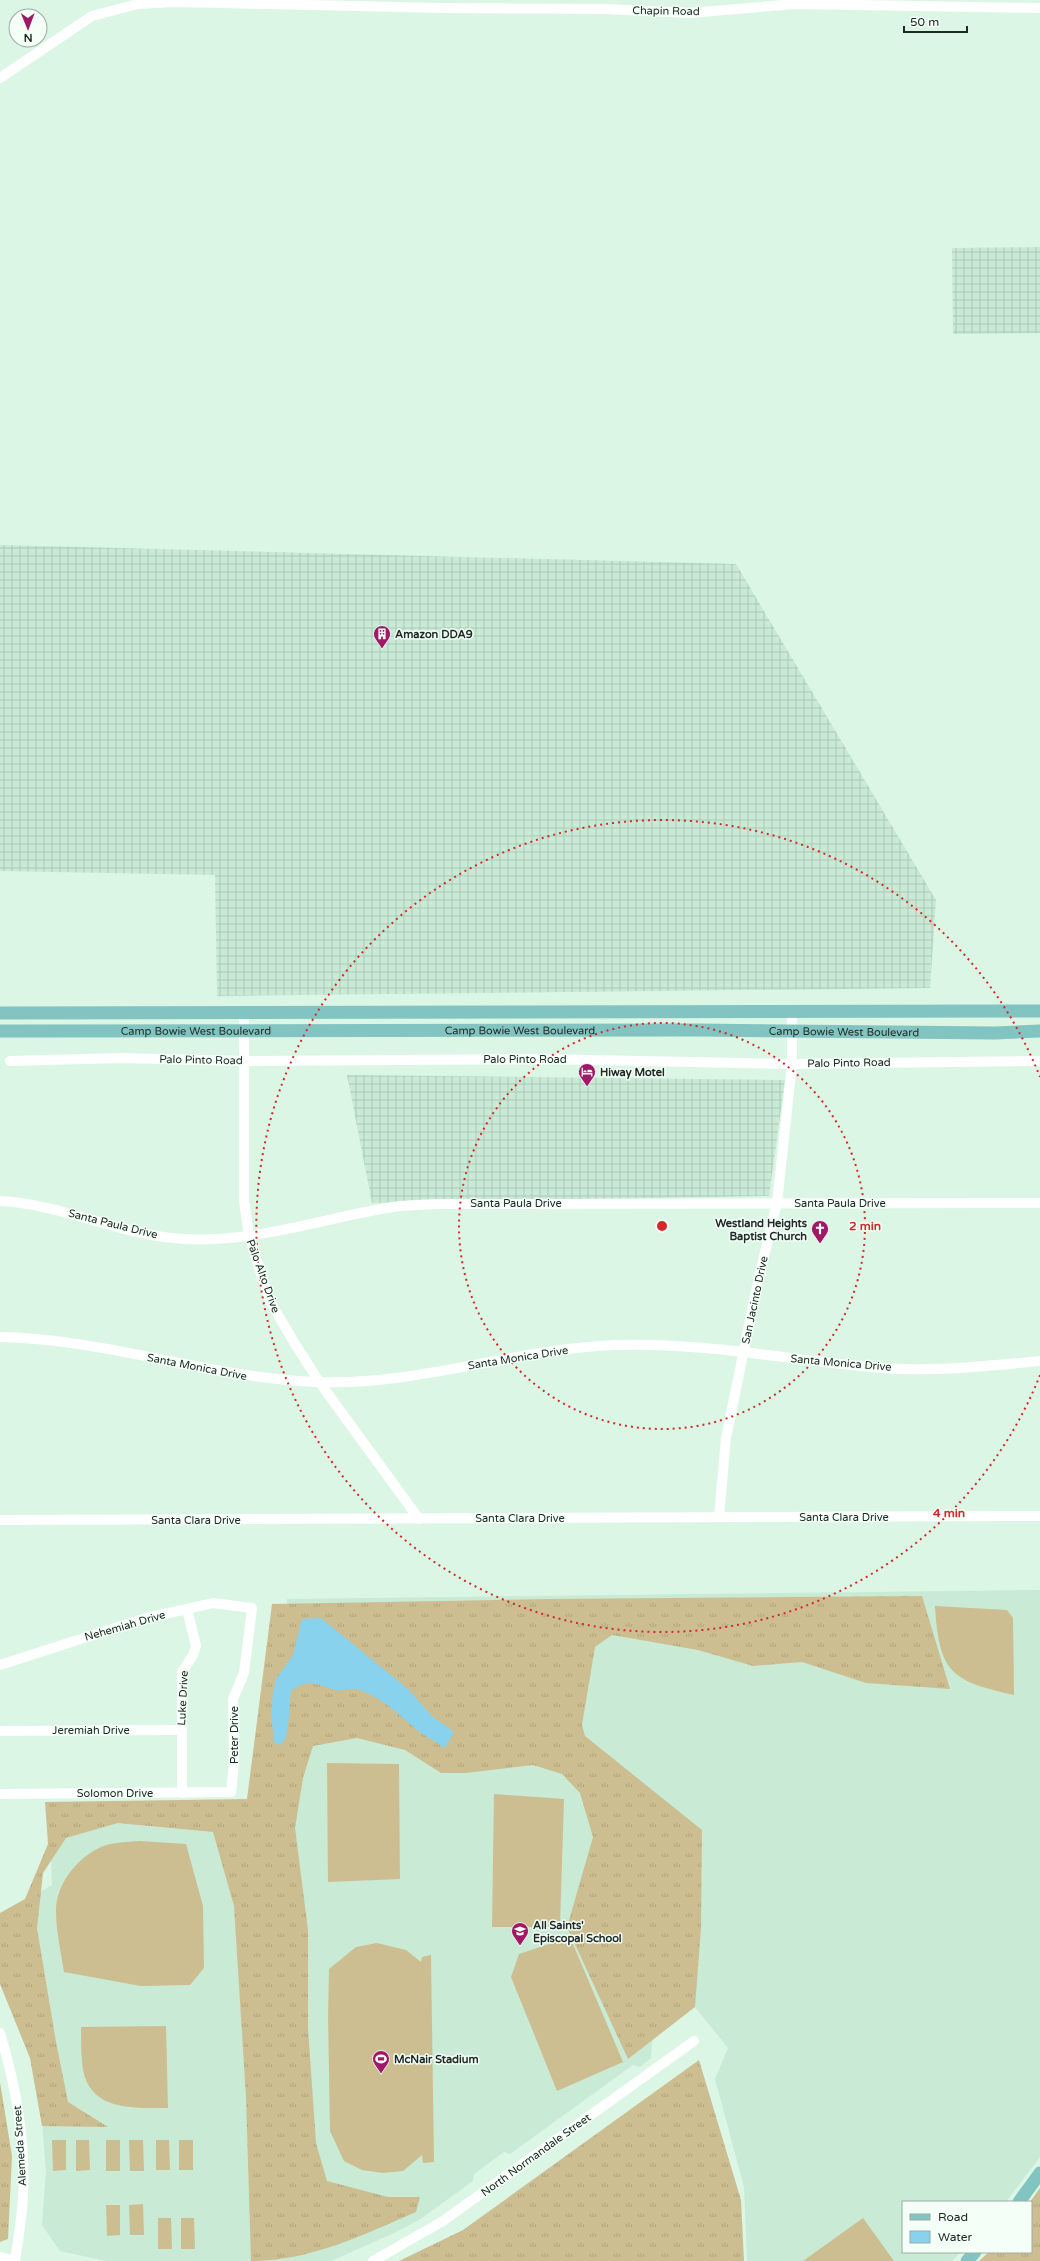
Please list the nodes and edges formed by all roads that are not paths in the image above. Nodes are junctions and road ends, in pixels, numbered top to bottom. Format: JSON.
{"nodes":[{"id":1,"x":1040,"y":8,"type":"edge"},
{"id":2,"x":0,"y":78,"type":"edge"},
{"id":3,"x":515,"y":1010,"type":"junction"},
{"id":4,"x":792,"y":1011,"type":"junction"},
{"id":5,"x":1040,"y":1011,"type":"edge"},
{"id":6,"x":244,"y":1012,"type":"junction"},
{"id":7,"x":0,"y":1013,"type":"edge"},
{"id":8,"x":243,"y":1029,"type":"junction"},
{"id":9,"x":514,"y":1029,"type":"junction"},
{"id":10,"x":792,"y":1030,"type":"junction"},
{"id":11,"x":0,"y":1031,"type":"edge"},
{"id":12,"x":1040,"y":1031,"type":"edge"},
{"id":13,"x":10,"y":1060,"type":"dead end"},
{"id":14,"x":246,"y":1061,"type":"junction"},
{"id":15,"x":1040,"y":1061,"type":"edge"},
{"id":16,"x":792,"y":1064,"type":"junction"},
{"id":17,"x":0,"y":1201,"type":"edge"},
{"id":18,"x":777,"y":1203,"type":"junction"},
{"id":19,"x":1040,"y":1203,"type":"edge"},
{"id":20,"x":249,"y":1236,"type":"junction"},
{"id":21,"x":0,"y":1337,"type":"edge"},
{"id":22,"x":744,"y":1352,"type":"junction"},
{"id":23,"x":1040,"y":1361,"type":"edge"},
{"id":24,"x":320,"y":1382,"type":"junction"},
{"id":25,"x":1040,"y":1516,"type":"edge"},
{"id":26,"x":719,"y":1517,"type":"junction"},
{"id":27,"x":419,"y":1519,"type":"junction"},
{"id":28,"x":0,"y":1520,"type":"edge"},
{"id":29,"x":187,"y":1608,"type":"junction"},
{"id":30,"x":252,"y":1608,"type":"joint"},
{"id":31,"x":0,"y":1665,"type":"edge"},
{"id":32,"x":181,"y":1730,"type":"junction"},
{"id":33,"x":0,"y":1731,"type":"edge"},
{"id":34,"x":231,"y":1792,"type":"joint"},
{"id":35,"x":182,"y":1793,"type":"junction"},
{"id":36,"x":0,"y":1794,"type":"edge"},
{"id":37,"x":0,"y":2033,"type":"edge"},
{"id":38,"x":694,"y":2042,"type":"dead end"},
{"id":39,"x":1040,"y":2173,"type":"edge"},
{"id":40,"x":1020,"y":2201,"type":"edge"},
{"id":41,"x":974,"y":2253,"type":"edge"},
{"id":42,"x":0,"y":2257,"type":"edge"},
{"id":43,"x":15,"y":2261,"type":"edge"},
{"id":44,"x":373,"y":2261,"type":"edge"},
{"id":45,"x":967,"y":2261,"type":"edge"}],
"edges":[{"from":1,"to":2,"type":"street","name":"Chapin Road"},
{"from":3,"to":4,"type":"main road","name":"Camp Bowie West Boulevard"},
{"from":3,"to":6,"type":"main road","name":"Camp Bowie West Boulevard"},
{"from":3,"to":9,"type":"main road"},
{"from":4,"to":5,"type":"main road","name":"Camp Bowie West Boulevard"},
{"from":4,"to":10,"type":"street","name":"San Jacinto Drive"},
{"from":6,"to":7,"type":"main road","name":"Camp Bowie West Boulevard"},
{"from":6,"to":8,"type":"street","name":"Palo Alto Drive"},
{"from":8,"to":9,"type":"main road","name":"Camp Bowie West Boulevard"},
{"from":8,"to":11,"type":"main road","name":"Camp Bowie West Boulevard"},
{"from":8,"to":14,"type":"street","name":"Palo Alto Drive"},
{"from":9,"to":10,"type":"main road","name":"Camp Bowie West Boulevard"},
{"from":10,"to":12,"type":"main road","name":"Camp Bowie West Boulevard"},
{"from":10,"to":16,"type":"street","name":"San Jacinto Drive"},
{"from":13,"to":14,"type":"street","name":"Palo Pinto Road"},
{"from":14,"to":16,"type":"street","name":"Palo Pinto Road"},
{"from":14,"to":20,"type":"street","name":"Palo Alto Drive"},
{"from":15,"to":16,"type":"street","name":"Palo Pinto Road"},
{"from":16,"to":18,"type":"street","name":"San Jacinto Drive"},
{"from":17,"to":20,"type":"street","name":"Santa Paula Drive"},
{"from":18,"to":19,"type":"street","name":"Santa Paula Drive"},
{"from":18,"to":20,"type":"street","name":"Santa Paula Drive"},
{"from":18,"to":22,"type":"street","name":"San Jacinto Drive"},
{"from":20,"to":24,"type":"street","name":"Palo Alto Drive"},
{"from":21,"to":24,"type":"street","name":"Santa Monica Drive"},
{"from":22,"to":23,"type":"street","name":"Santa Monica Drive"},
{"from":22,"to":24,"type":"street","name":"Santa Monica Drive"},
{"from":22,"to":26,"type":"street","name":"San Jacinto Drive"},
{"from":24,"to":27,"type":"street","name":"Palo Alto Drive"},
{"from":25,"to":26,"type":"street","name":"Santa Clara Drive"},
{"from":26,"to":27,"type":"street","name":"Santa Clara Drive"},
{"from":27,"to":28,"type":"street","name":"Santa Clara Drive"},
{"from":29,"to":30,"type":"street","name":"Nehemiah Drive"},
{"from":29,"to":31,"type":"street","name":"Nehemiah Drive"},
{"from":29,"to":32,"type":"street","name":"Luke Drive"},
{"from":30,"to":34,"type":"street","name":"Peter Drive"},
{"from":32,"to":33,"type":"street","name":"Jeremiah Drive"},
{"from":32,"to":35,"type":"street","name":"Luke Drive"},
{"from":34,"to":35,"type":"street","name":"Solomon Drive"},
{"from":35,"to":36,"type":"street","name":"Solomon Drive"},
{"from":37,"to":43,"type":"street","name":"Alemeda Street"},
{"from":38,"to":44,"type":"street","name":"North Normandale Street"},
{"from":39,"to":40,"type":"main road"},
{"from":41,"to":45,"type":"main road"},
{"from":42,"to":43,"type":"street"}]}
